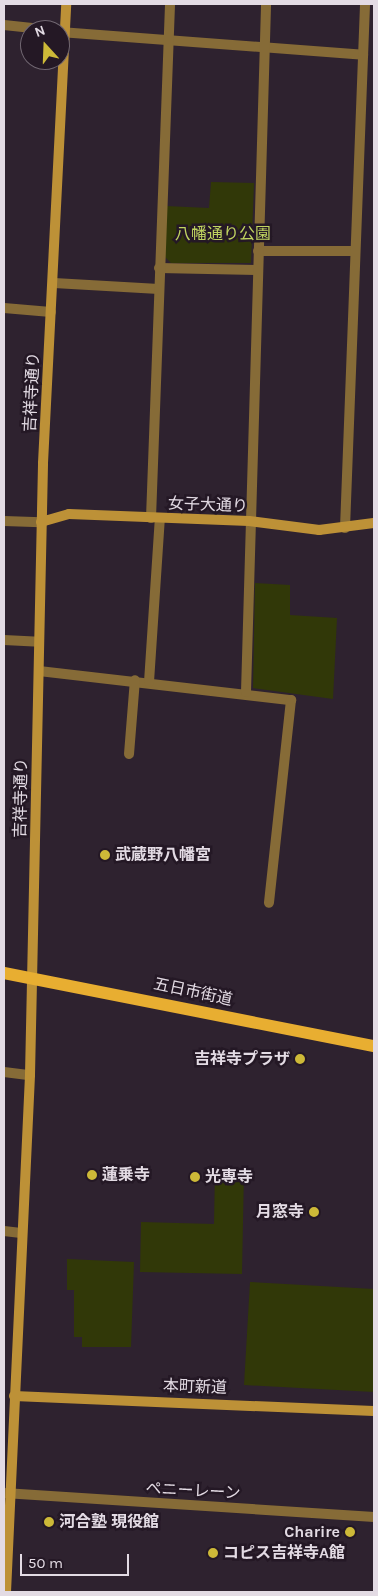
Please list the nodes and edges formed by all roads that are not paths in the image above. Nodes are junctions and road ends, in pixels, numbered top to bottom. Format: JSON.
{"nodes":[{"id":1,"x":66,"y":4,"type":"edge"},
{"id":2,"x":170,"y":4,"type":"edge"},
{"id":3,"x":266,"y":4,"type":"edge"},
{"id":4,"x":365,"y":4,"type":"edge"},
{"id":5,"x":64,"y":20,"type":"edge"},
{"id":6,"x":4,"y":25,"type":"edge"},
{"id":7,"x":20,"y":27,"type":"edge"},
{"id":8,"x":70,"y":34,"type":"edge"},
{"id":9,"x":168,"y":41,"type":"junction"},
{"id":10,"x":264,"y":48,"type":"junction"},
{"id":11,"x":363,"y":55,"type":"junction"},
{"id":12,"x":61,"y":70,"type":"edge"},
{"id":13,"x":258,"y":251,"type":"junction"},
{"id":14,"x":352,"y":251,"type":"junction"},
{"id":15,"x":159,"y":268,"type":"junction"},
{"id":16,"x":257,"y":270,"type":"junction"},
{"id":17,"x":54,"y":283,"type":"junction"},
{"id":18,"x":158,"y":289,"type":"junction"},
{"id":19,"x":4,"y":308,"type":"edge"},
{"id":20,"x":51,"y":312,"type":"junction"},
{"id":21,"x":155,"y":518,"type":"junction"},
{"id":22,"x":4,"y":521,"type":"edge"},
{"id":23,"x":250,"y":521,"type":"junction"},
{"id":24,"x":41,"y":522,"type":"junction"},
{"id":25,"x":374,"y":523,"type":"edge"},
{"id":26,"x":345,"y":528,"type":"junction"},
{"id":27,"x":4,"y":640,"type":"edge"},
{"id":28,"x":40,"y":642,"type":"junction"},
{"id":29,"x":39,"y":671,"type":"junction"},
{"id":30,"x":135,"y":680,"type":"junction"},
{"id":31,"x":149,"y":682,"type":"junction"},
{"id":32,"x":246,"y":692,"type":"junction"},
{"id":33,"x":129,"y":754,"type":"dead end"},
{"id":34,"x":269,"y":903,"type":"dead end"},
{"id":35,"x":4,"y":972,"type":"edge"},
{"id":36,"x":32,"y":977,"type":"junction"},
{"id":37,"x":374,"y":1046,"type":"edge"},
{"id":38,"x":4,"y":1072,"type":"edge"},
{"id":39,"x":30,"y":1075,"type":"junction"},
{"id":40,"x":4,"y":1231,"type":"edge"},
{"id":41,"x":21,"y":1233,"type":"junction"},
{"id":42,"x":14,"y":1396,"type":"junction"},
{"id":43,"x":374,"y":1411,"type":"edge"},
{"id":44,"x":7,"y":1494,"type":"edge"},
{"id":45,"x":374,"y":1518,"type":"edge"},
{"id":46,"x":6,"y":1592,"type":"edge"}],
"edges":[{"from":1,"to":5,"type":"main road","name":"吉祥寺通り"},
{"from":2,"to":9,"type":"street"},
{"from":3,"to":10,"type":"street"},
{"from":4,"to":11,"type":"street"},
{"from":6,"to":7,"type":"street"},
{"from":8,"to":9,"type":"street"},
{"from":9,"to":10,"type":"street"},
{"from":9,"to":15,"type":"street"},
{"from":10,"to":11,"type":"street"},
{"from":10,"to":13,"type":"street"},
{"from":11,"to":14,"type":"street"},
{"from":12,"to":17,"type":"main road","name":"吉祥寺通り"},
{"from":13,"to":14,"type":"street"},
{"from":13,"to":16,"type":"street"},
{"from":14,"to":26,"type":"street"},
{"from":15,"to":16,"type":"street"},
{"from":15,"to":18,"type":"street"},
{"from":16,"to":23,"type":"street"},
{"from":17,"to":18,"type":"street"},
{"from":17,"to":20,"type":"main road","name":"吉祥寺通り"},
{"from":18,"to":21,"type":"street"},
{"from":19,"to":20,"type":"street"},
{"from":20,"to":24,"type":"main road","name":"吉祥寺通り"},
{"from":21,"to":23,"type":"main road","name":"女子大通り"},
{"from":21,"to":24,"type":"main road","name":"女子大通り"},
{"from":21,"to":31,"type":"street"},
{"from":22,"to":24,"type":"street"},
{"from":23,"to":26,"type":"main road","name":"女子大通り"},
{"from":23,"to":32,"type":"street"},
{"from":24,"to":28,"type":"main road","name":"吉祥寺通り"},
{"from":25,"to":26,"type":"main road","name":"女子大通り"},
{"from":27,"to":28,"type":"street"},
{"from":28,"to":29,"type":"main road","name":"吉祥寺通り"},
{"from":29,"to":30,"type":"street"},
{"from":29,"to":36,"type":"main road","name":"吉祥寺通り"},
{"from":30,"to":31,"type":"street"},
{"from":30,"to":33,"type":"street"},
{"from":31,"to":32,"type":"street"},
{"from":32,"to":34,"type":"street"},
{"from":35,"to":36,"type":"main road","name":"五日市街道"},
{"from":36,"to":37,"type":"main road","name":"五日市街道"},
{"from":36,"to":39,"type":"main road","name":"吉祥寺通り"},
{"from":38,"to":39,"type":"street"},
{"from":39,"to":41,"type":"main road","name":"吉祥寺通り"},
{"from":40,"to":41,"type":"street"},
{"from":41,"to":42,"type":"main road","name":"吉祥寺通り"},
{"from":42,"to":43,"type":"main road","name":"本町新道"},
{"from":42,"to":44,"type":"main road","name":"吉祥寺通り"},
{"from":44,"to":45,"type":"street","name":"ペニーレーン"},
{"from":44,"to":46,"type":"main road","name":"吉祥寺通り"}]}
